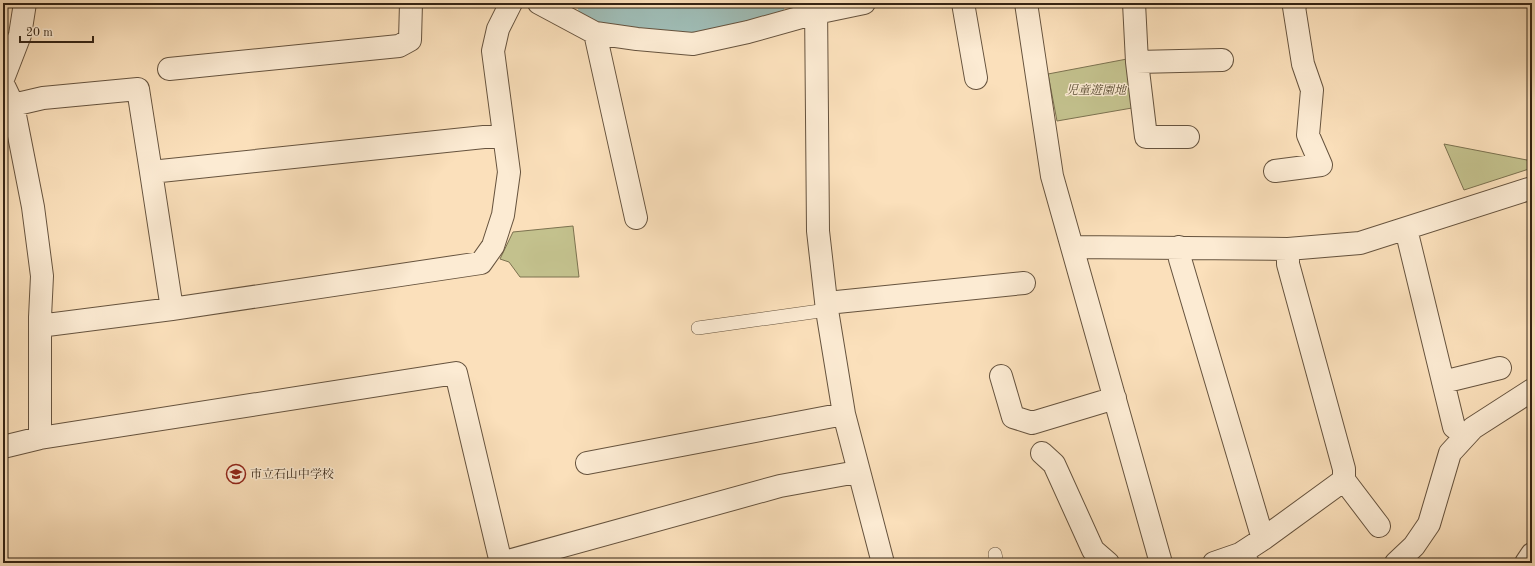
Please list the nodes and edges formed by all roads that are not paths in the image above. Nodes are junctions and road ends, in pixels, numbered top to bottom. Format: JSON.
{"nodes":[{"id":1,"x":25,"y":3,"type":"edge"},
{"id":2,"x":411,"y":3,"type":"edge"},
{"id":3,"x":511,"y":3,"type":"edge"},
{"id":4,"x":539,"y":3,"type":"edge"},
{"id":5,"x":864,"y":3,"type":"edge"},
{"id":6,"x":963,"y":3,"type":"edge"},
{"id":7,"x":1026,"y":3,"type":"edge"},
{"id":8,"x":1134,"y":3,"type":"edge"},
{"id":9,"x":1296,"y":3,"type":"edge"},
{"id":10,"x":816,"y":8,"type":"edge"},
{"id":11,"x":595,"y":33,"type":"junction"},
{"id":12,"x":1222,"y":60,"type":"dead end"},
{"id":13,"x":1137,"y":62,"type":"junction"},
{"id":14,"x":169,"y":69,"type":"dead end"},
{"id":15,"x":976,"y":78,"type":"dead end"},
{"id":16,"x":3,"y":79,"type":"edge"},
{"id":17,"x":3,"y":84,"type":"edge"},
{"id":18,"x":13,"y":104,"type":"junction"},
{"id":19,"x":503,"y":135,"type":"junction"},
{"id":20,"x":1188,"y":136,"type":"dead end"},
{"id":21,"x":1275,"y":171,"type":"dead end"},
{"id":22,"x":151,"y":172,"type":"junction"},
{"id":23,"x":1532,"y":188,"type":"edge"},
{"id":24,"x":636,"y":218,"type":"dead end"},
{"id":25,"x":1406,"y":229,"type":"junction"},
{"id":26,"x":1072,"y":247,"type":"junction"},
{"id":27,"x":1179,"y":247,"type":"junction"},
{"id":28,"x":1288,"y":249,"type":"junction"},
{"id":29,"x":1024,"y":283,"type":"dead end"},
{"id":30,"x":827,"y":307,"type":"junction"},
{"id":31,"x":172,"y":309,"type":"junction"},
{"id":32,"x":40,"y":316,"type":"junction"},
{"id":33,"x":698,"y":328,"type":"dead end"},
{"id":34,"x":1500,"y":368,"type":"dead end"},
{"id":35,"x":1000,"y":376,"type":"dead end"},
{"id":36,"x":1442,"y":382,"type":"junction"},
{"id":37,"x":1532,"y":390,"type":"edge"},
{"id":38,"x":1115,"y":398,"type":"junction"},
{"id":39,"x":844,"y":414,"type":"junction"},
{"id":40,"x":1454,"y":427,"type":"dead end"},
{"id":41,"x":40,"y":438,"type":"junction"},
{"id":42,"x":3,"y":447,"type":"edge"},
{"id":43,"x":1042,"y":453,"type":"dead end"},
{"id":44,"x":587,"y":463,"type":"dead end"},
{"id":45,"x":857,"y":472,"type":"junction"},
{"id":46,"x":1344,"y":480,"type":"junction"},
{"id":47,"x":1379,"y":526,"type":"dead end"},
{"id":48,"x":1263,"y":539,"type":"junction"},
{"id":49,"x":1532,"y":554,"type":"edge"},
{"id":50,"x":1244,"y":558,"type":"edge"},
{"id":51,"x":501,"y":563,"type":"edge"},
{"id":52,"x":883,"y":563,"type":"edge"},
{"id":53,"x":1108,"y":563,"type":"edge"},
{"id":54,"x":1161,"y":563,"type":"edge"},
{"id":55,"x":1214,"y":563,"type":"edge"},
{"id":56,"x":1396,"y":563,"type":"edge"},
{"id":57,"x":1526,"y":563,"type":"edge"}],
"edges":[{"from":1,"to":16,"type":"street"},
{"from":2,"to":14,"type":"street"},
{"from":3,"to":19,"type":"street"},
{"from":4,"to":11,"type":"street"},
{"from":5,"to":10,"type":"street"},
{"from":6,"to":15,"type":"street"},
{"from":7,"to":26,"type":"street"},
{"from":8,"to":13,"type":"street"},
{"from":9,"to":21,"type":"street"},
{"from":10,"to":11,"type":"street"},
{"from":10,"to":30,"type":"street"},
{"from":11,"to":24,"type":"street"},
{"from":12,"to":13,"type":"street"},
{"from":13,"to":20,"type":"street"},
{"from":17,"to":18,"type":"street"},
{"from":18,"to":22,"type":"street"},
{"from":18,"to":32,"type":"street"},
{"from":19,"to":22,"type":"street"},
{"from":19,"to":31,"type":"street"},
{"from":22,"to":31,"type":"street"},
{"from":23,"to":25,"type":"street"},
{"from":25,"to":28,"type":"street"},
{"from":25,"to":36,"type":"street"},
{"from":26,"to":27,"type":"street"},
{"from":26,"to":38,"type":"street"},
{"from":27,"to":28,"type":"street"},
{"from":27,"to":48,"type":"street"},
{"from":28,"to":46,"type":"street"},
{"from":29,"to":30,"type":"street"},
{"from":30,"to":33,"type":"lane"},
{"from":30,"to":39,"type":"street"},
{"from":31,"to":32,"type":"street"},
{"from":32,"to":41,"type":"street"},
{"from":34,"to":36,"type":"street"},
{"from":35,"to":38,"type":"street"},
{"from":36,"to":40,"type":"street"},
{"from":37,"to":56,"type":"street"},
{"from":38,"to":54,"type":"street"},
{"from":39,"to":44,"type":"street"},
{"from":39,"to":45,"type":"street"},
{"from":41,"to":42,"type":"street"},
{"from":41,"to":51,"type":"street"},
{"from":43,"to":53,"type":"street"},
{"from":45,"to":51,"type":"street"},
{"from":45,"to":52,"type":"street"},
{"from":46,"to":47,"type":"street"},
{"from":46,"to":48,"type":"street"},
{"from":48,"to":50,"type":"street"},
{"from":49,"to":57,"type":"street"},
{"from":50,"to":55,"type":"street"}]}
